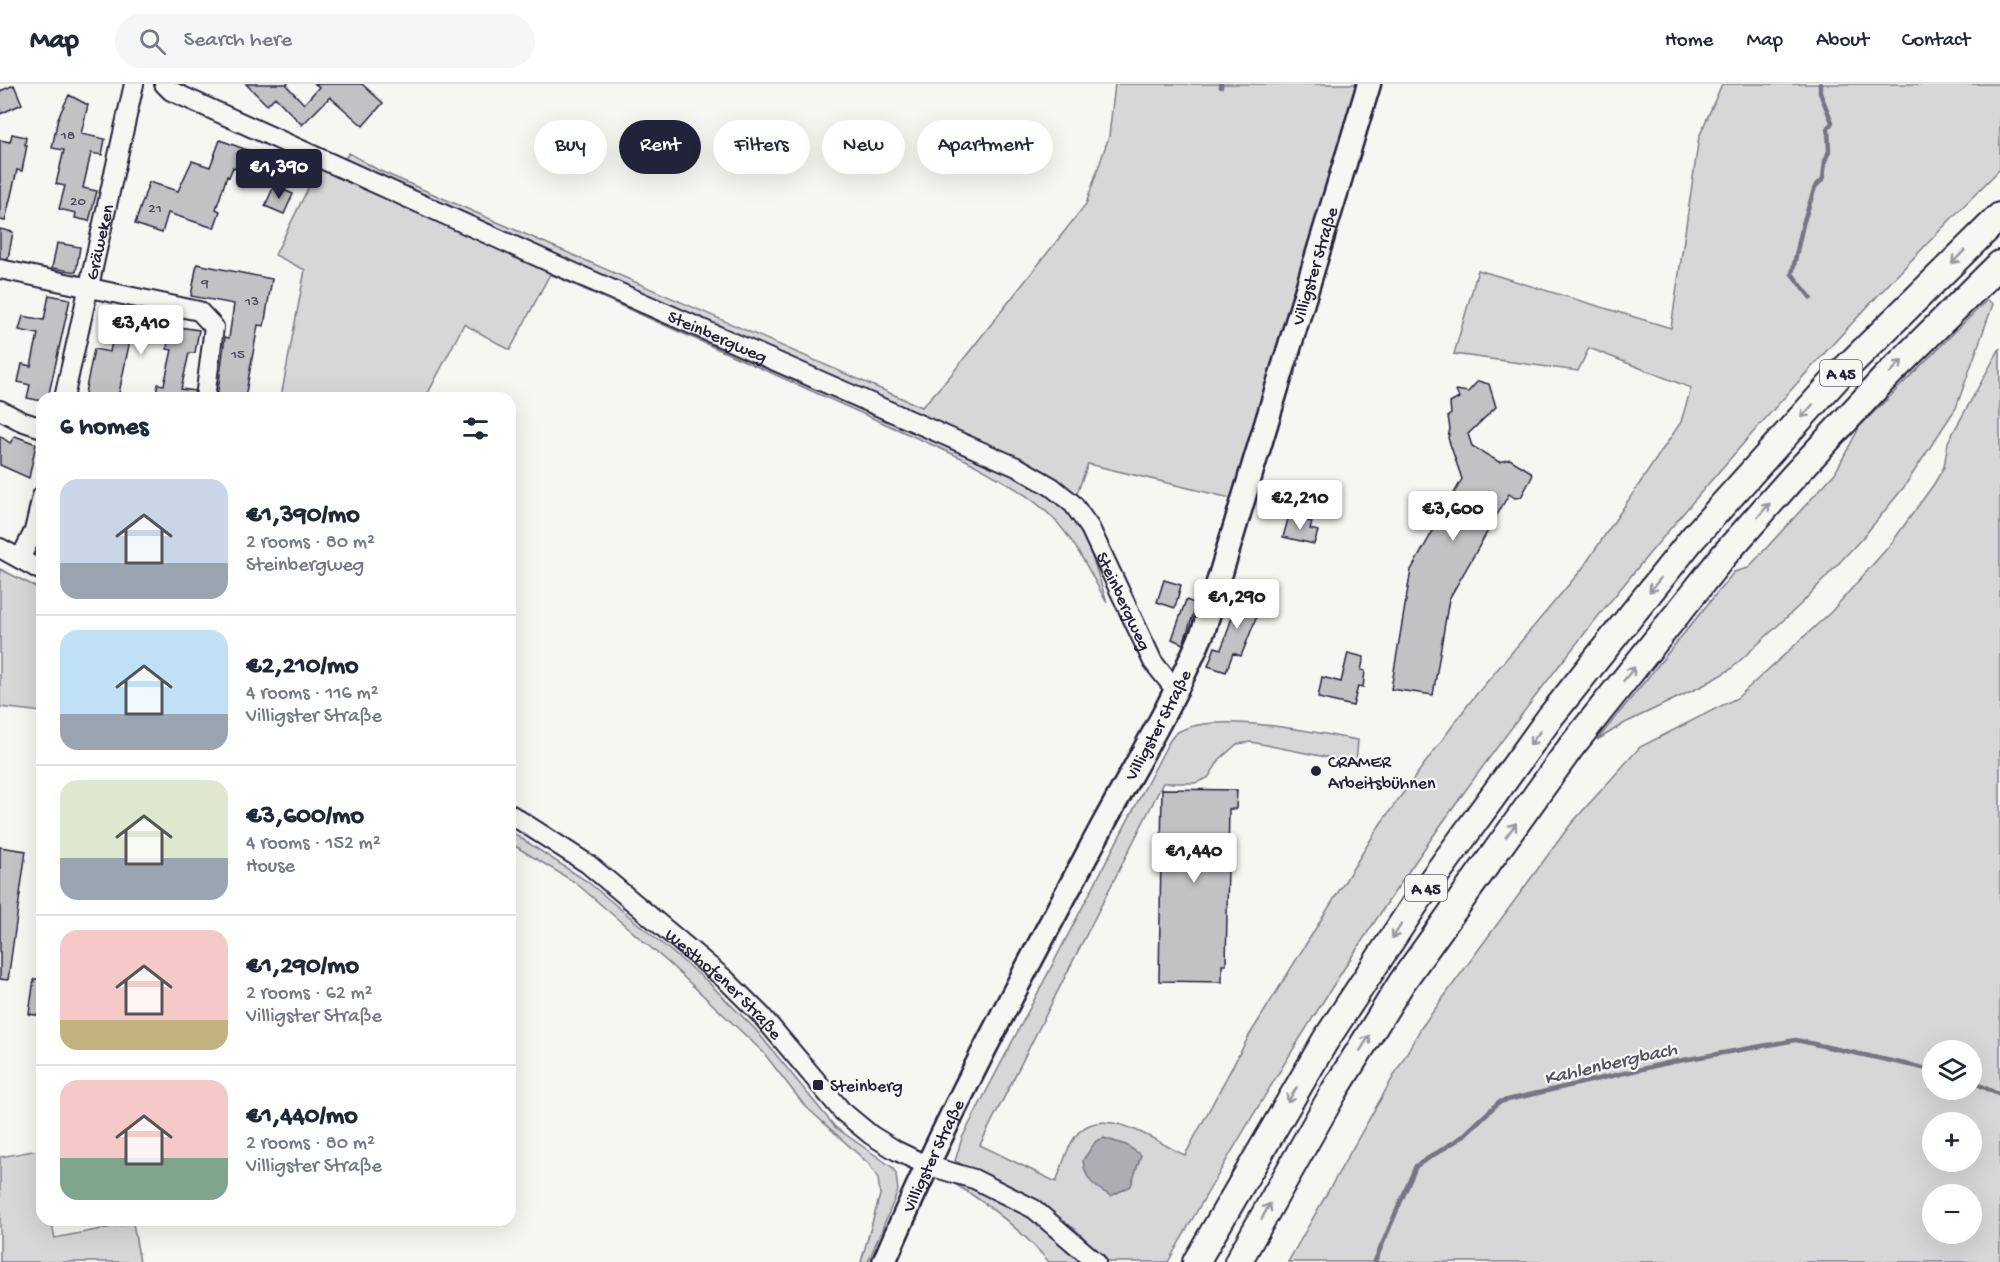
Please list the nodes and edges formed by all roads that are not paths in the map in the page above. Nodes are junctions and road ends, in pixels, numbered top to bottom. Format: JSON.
{"nodes":[{"id":1,"x":134,"y":84,"type":"edge"},
{"id":2,"x":164,"y":84,"type":"edge"},
{"id":3,"x":1369,"y":84,"type":"edge"},
{"id":4,"x":2000,"y":216,"type":"edge"},
{"id":5,"x":2000,"y":264,"type":"edge"},
{"id":6,"x":0,"y":269,"type":"edge"},
{"id":7,"x":88,"y":288,"type":"junction"},
{"id":8,"x":65,"y":392,"type":"edge"},
{"id":9,"x":206,"y":392,"type":"edge"},
{"id":10,"x":0,"y":410,"type":"edge"},
{"id":11,"x":36,"y":426,"type":"edge"},
{"id":12,"x":36,"y":522,"type":"edge"},
{"id":13,"x":0,"y":548,"type":"edge"},
{"id":14,"x":20,"y":559,"type":"junction"},
{"id":15,"x":36,"y":568,"type":"edge"},
{"id":16,"x":1177,"y":692,"type":"junction"},
{"id":17,"x":516,"y":818,"type":"edge"},
{"id":18,"x":926,"y":1164,"type":"junction"},
{"id":19,"x":884,"y":1262,"type":"edge"},
{"id":20,"x":1096,"y":1262,"type":"edge"},
{"id":21,"x":1196,"y":1262,"type":"edge"},
{"id":22,"x":1238,"y":1262,"type":"edge"}],
"edges":[{"from":1,"to":7,"type":"street","name":"Gräweken"},
{"from":2,"to":16,"type":"street","name":"Steinbergweg"},
{"from":3,"to":16,"type":"main road","name":"Villigster Straße"},
{"from":4,"to":21,"type":"highway","number":"A 45","one_way":true},
{"from":22,"to":5,"type":"highway","number":"A 45","one_way":true},
{"from":6,"to":7,"type":"street"},
{"from":7,"to":8,"type":"street","name":"Gräweken"},
{"from":7,"to":9,"type":"street"},
{"from":10,"to":11,"type":"street"},
{"from":12,"to":14,"type":"street"},
{"from":13,"to":14,"type":"street"},
{"from":14,"to":15,"type":"street"},
{"from":16,"to":18,"type":"main road","name":"Villigster Straße"},
{"from":17,"to":18,"type":"street","name":"Westhofener Straße"},
{"from":18,"to":19,"type":"main road","name":"Villigster Straße"},
{"from":18,"to":20,"type":"street","name":"Westhofener Straße"}]}
